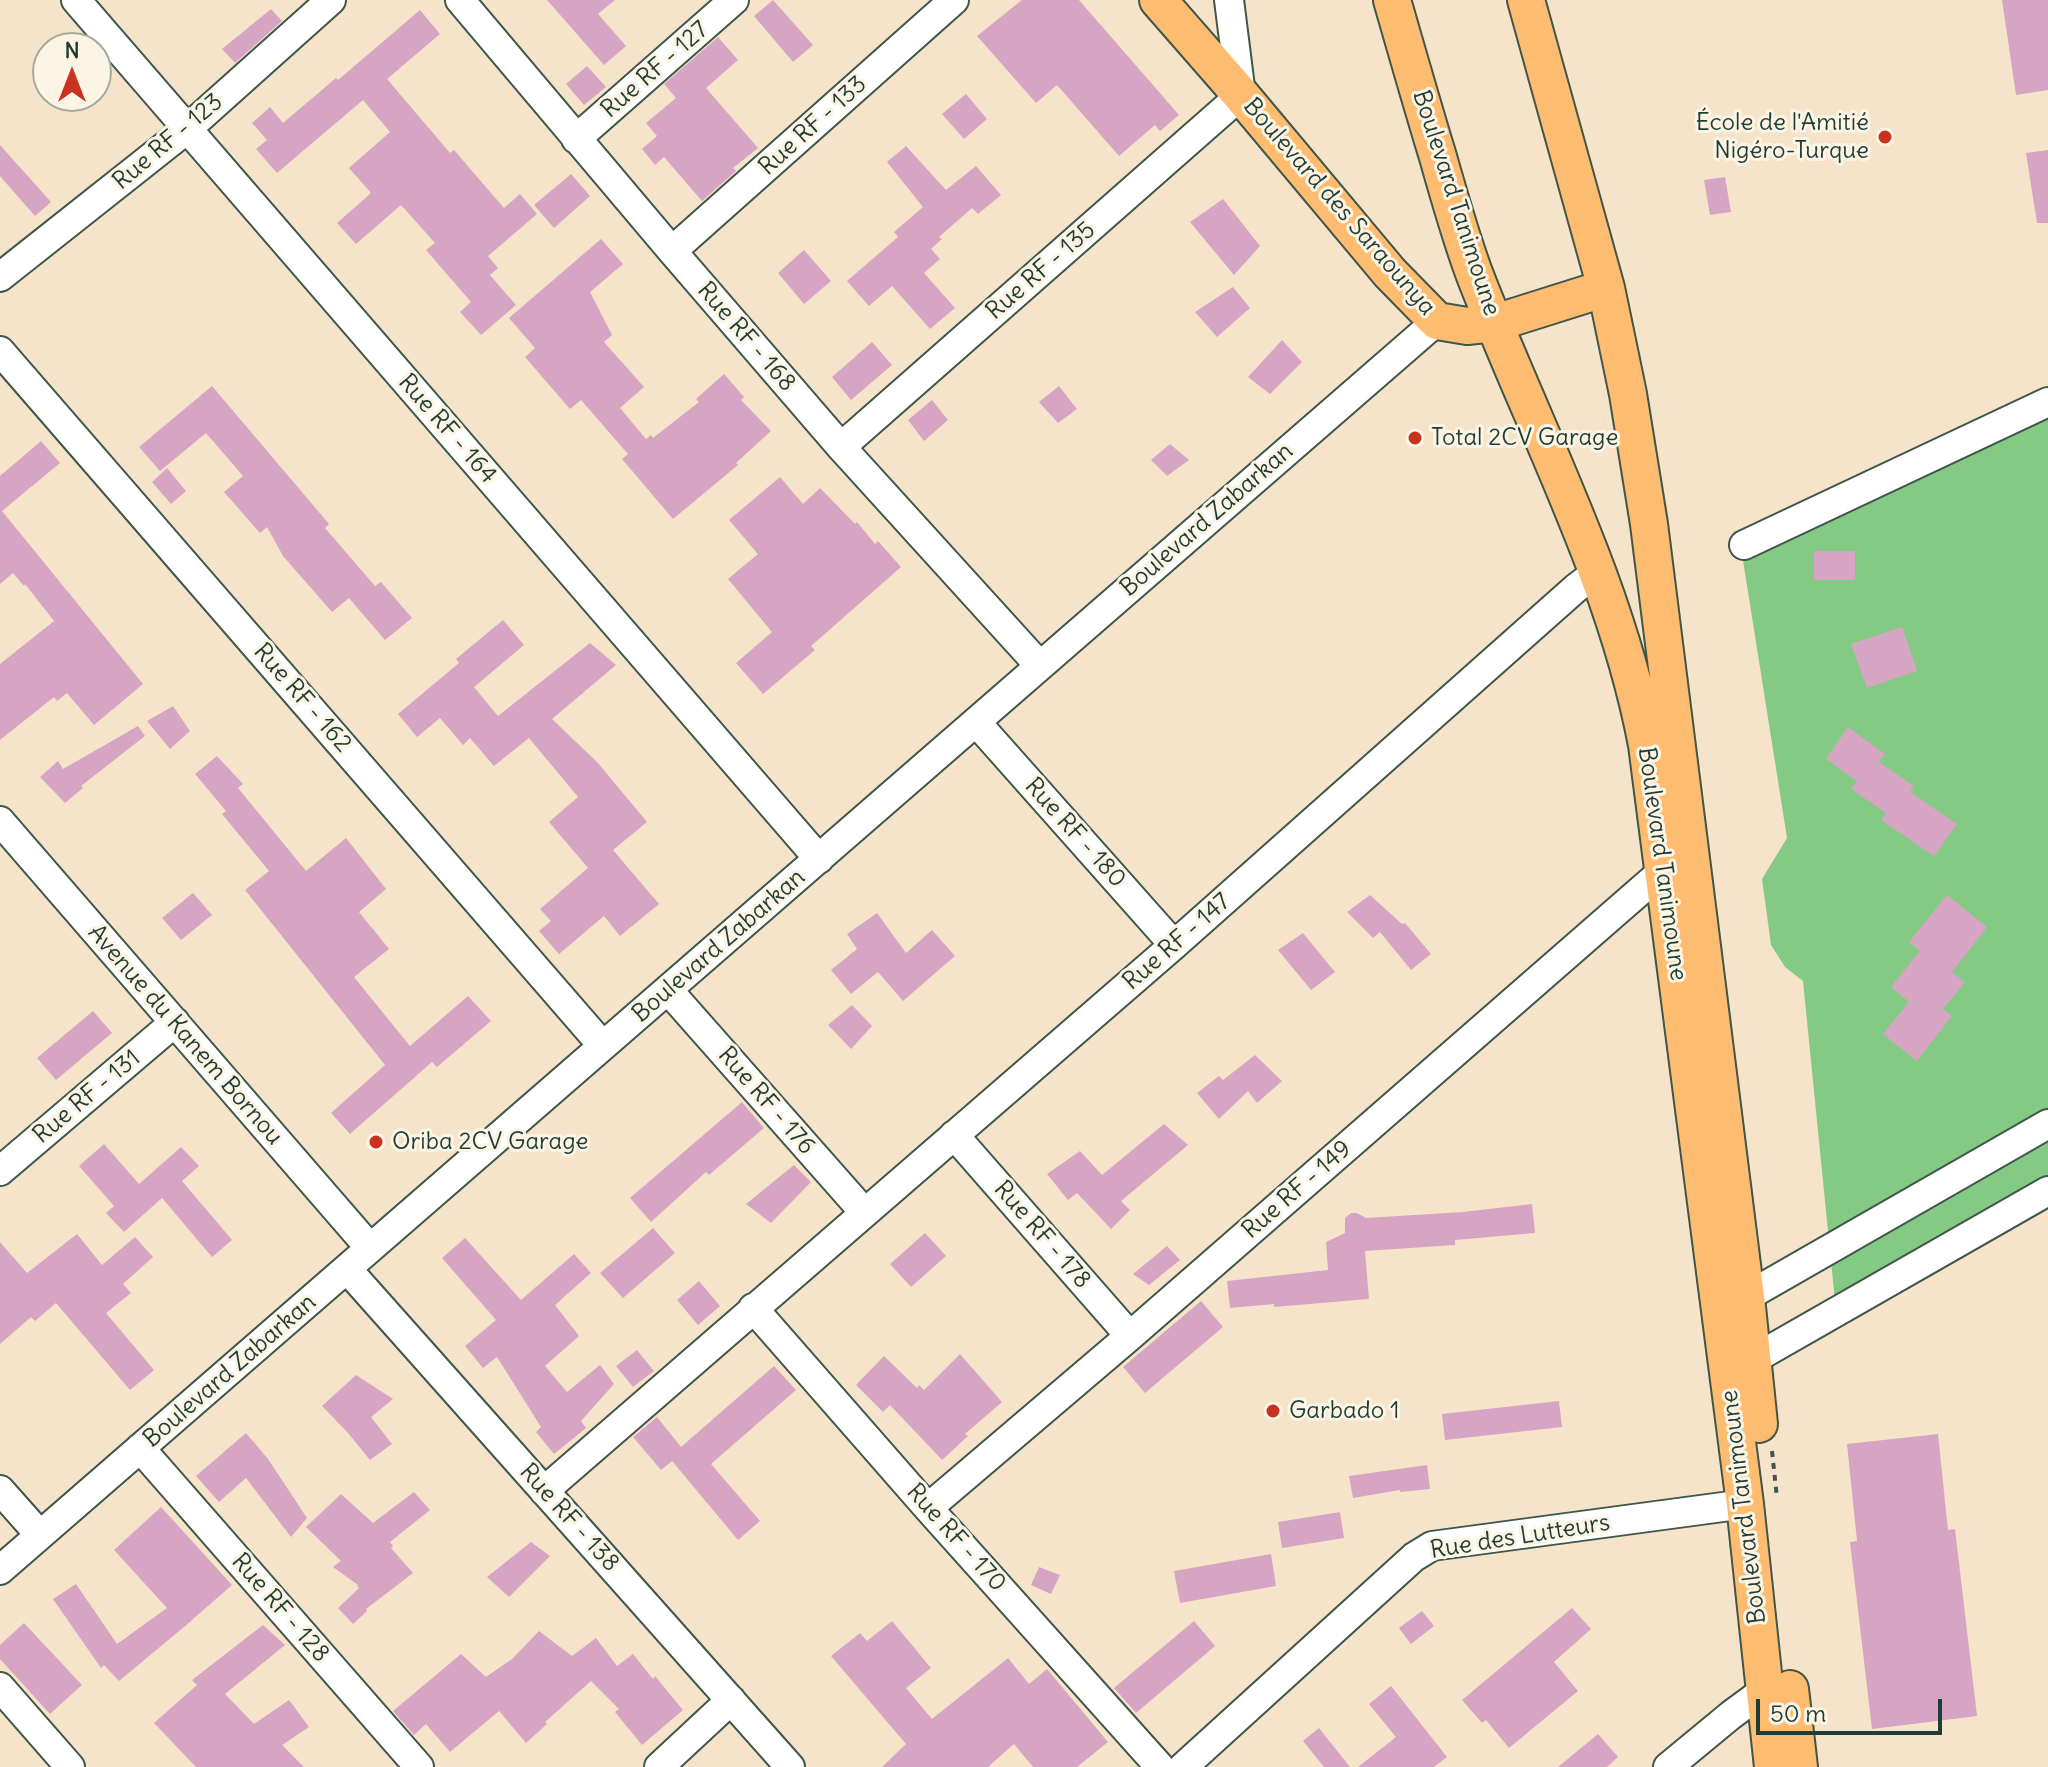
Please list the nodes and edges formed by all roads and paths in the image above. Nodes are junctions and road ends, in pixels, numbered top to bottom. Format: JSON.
{"nodes":[{"id":1,"x":76,"y":0,"type":"edge"},
{"id":2,"x":331,"y":0,"type":"edge"},
{"id":3,"x":460,"y":0,"type":"edge"},
{"id":4,"x":734,"y":0,"type":"edge"},
{"id":5,"x":954,"y":0,"type":"edge"},
{"id":6,"x":1158,"y":0,"type":"edge"},
{"id":7,"x":1229,"y":0,"type":"edge"},
{"id":8,"x":1392,"y":0,"type":"edge"},
{"id":9,"x":1526,"y":0,"type":"edge"},
{"id":10,"x":1241,"y":95,"type":"junction"},
{"id":11,"x":187,"y":129,"type":"junction"},
{"id":12,"x":576,"y":139,"type":"junction"},
{"id":13,"x":672,"y":251,"type":"junction"},
{"id":14,"x":0,"y":277,"type":"edge"},
{"id":15,"x":1606,"y":288,"type":"junction"},
{"id":16,"x":1437,"y":321,"type":"junction"},
{"id":17,"x":1495,"y":323,"type":"junction"},
{"id":18,"x":0,"y":351,"type":"edge"},
{"id":19,"x":2048,"y":402,"type":"edge"},
{"id":20,"x":841,"y":447,"type":"junction"},
{"id":21,"x":1744,"y":545,"type":"dead end"},
{"id":22,"x":1597,"y":572,"type":"junction"},
{"id":23,"x":1040,"y":666,"type":"junction"},
{"id":24,"x":976,"y":722,"type":"junction"},
{"id":25,"x":0,"y":821,"type":"edge"},
{"id":26,"x":819,"y":859,"type":"junction"},
{"id":27,"x":1664,"y":870,"type":"junction"},
{"id":28,"x":1174,"y":945,"type":"junction"},
{"id":29,"x":668,"y":990,"type":"junction"},
{"id":30,"x":175,"y":1022,"type":"junction"},
{"id":31,"x":603,"y":1046,"type":"junction"},
{"id":32,"x":2048,"y":1124,"type":"edge"},
{"id":33,"x":954,"y":1135,"type":"junction"},
{"id":34,"x":0,"y":1171,"type":"edge"},
{"id":35,"x":2048,"y":1191,"type":"edge"},
{"id":36,"x":864,"y":1212,"type":"junction"},
{"id":37,"x":370,"y":1248,"type":"junction"},
{"id":38,"x":347,"y":1269,"type":"junction"},
{"id":39,"x":1746,"y":1297,"type":"junction"},
{"id":40,"x":753,"y":1308,"type":"junction"},
{"id":41,"x":1130,"y":1336,"type":"junction"},
{"id":42,"x":1752,"y":1360,"type":"junction"},
{"id":43,"x":140,"y":1448,"type":"junction"},
{"id":44,"x":0,"y":1490,"type":"edge"},
{"id":45,"x":544,"y":1491,"type":"junction"},
{"id":46,"x":1745,"y":1504,"type":"junction"},
{"id":47,"x":928,"y":1508,"type":"junction"},
{"id":48,"x":40,"y":1535,"type":"junction"},
{"id":49,"x":0,"y":1570,"type":"edge"},
{"id":50,"x":0,"y":1687,"type":"edge"},
{"id":51,"x":1765,"y":1690,"type":"junction"},
{"id":52,"x":731,"y":1700,"type":"junction"},
{"id":53,"x":70,"y":1767,"type":"edge"},
{"id":54,"x":419,"y":1767,"type":"edge"},
{"id":55,"x":659,"y":1767,"type":"edge"},
{"id":56,"x":790,"y":1767,"type":"edge"},
{"id":57,"x":1160,"y":1767,"type":"edge"},
{"id":58,"x":1183,"y":1767,"type":"edge"},
{"id":59,"x":1668,"y":1767,"type":"edge"},
{"id":60,"x":1773,"y":1767,"type":"edge"},
{"id":61,"x":1799,"y":1767,"type":"edge"}],
"edges":[{"from":1,"to":11,"type":"street","name":"Rue RF - 164"},
{"from":2,"to":11,"type":"street","name":"Rue RF - 123"},
{"from":3,"to":12,"type":"street","name":"Rue RF - 168"},
{"from":4,"to":12,"type":"street","name":"Rue RF - 127"},
{"from":5,"to":13,"type":"street","name":"Rue RF - 133"},
{"from":6,"to":10,"type":"main road","name":"Boulevard des Saraounya"},
{"from":7,"to":10,"type":"street"},
{"from":8,"to":17,"type":"main road","name":"Boulevard Tanimoune"},
{"from":9,"to":15,"type":"main road","name":"Boulevard Tanimoune"},
{"from":10,"to":16,"type":"main road","name":"Boulevard des Saraounya"},
{"from":10,"to":20,"type":"street","name":"Rue RF - 135"},
{"from":11,"to":14,"type":"street","name":"Rue RF - 123"},
{"from":11,"to":26,"type":"street","name":"Rue RF - 164"},
{"from":12,"to":13,"type":"street","name":"Rue RF - 168"},
{"from":13,"to":20,"type":"street","name":"Rue RF - 168"},
{"from":15,"to":17,"type":"main road","name":"Boulevard des Saraounya"},
{"from":15,"to":39,"type":"main road","name":"Boulevard Tanimoune"},
{"from":16,"to":17,"type":"main road","name":"Boulevard des Saraounya"},
{"from":16,"to":23,"type":"street","name":"Boulevard Zabarkan"},
{"from":17,"to":22,"type":"main road","name":"Boulevard Tanimoune"},
{"from":18,"to":31,"type":"street","name":"Rue RF - 162"},
{"from":19,"to":21,"type":"street"},
{"from":20,"to":23,"type":"street","name":"Rue RF - 168"},
{"from":22,"to":27,"type":"main road","name":"Boulevard Tanimoune"},
{"from":22,"to":28,"type":"street","name":"Rue RF - 147"},
{"from":23,"to":24,"type":"street","name":"Boulevard Zabarkan"},
{"from":24,"to":26,"type":"street","name":"Boulevard Zabarkan"},
{"from":24,"to":28,"type":"street","name":"Rue RF - 180"},
{"from":25,"to":30,"type":"street","name":"Avenue du Kanem Bornou"},
{"from":26,"to":29,"type":"street","name":"Boulevard Zabarkan"},
{"from":27,"to":41,"type":"street","name":"Rue RF - 149"},
{"from":27,"to":46,"type":"main road","name":"Boulevard Tanimoune"},
{"from":28,"to":33,"type":"street","name":"Rue RF - 147"},
{"from":29,"to":31,"type":"street","name":"Boulevard Zabarkan"},
{"from":29,"to":36,"type":"street","name":"Rue RF - 176"},
{"from":30,"to":34,"type":"street","name":"Rue RF - 131"},
{"from":30,"to":37,"type":"street","name":"Avenue du Kanem Bornou"},
{"from":31,"to":37,"type":"street","name":"Boulevard Zabarkan"},
{"from":32,"to":39,"type":"street"},
{"from":33,"to":36,"type":"street","name":"Rue RF - 147"},
{"from":33,"to":41,"type":"street","name":"Rue RF - 178"},
{"from":35,"to":42,"type":"street"},
{"from":36,"to":40,"type":"street","name":"Rue RF - 147"},
{"from":37,"to":38,"type":"street","name":"Boulevard Zabarkan"},
{"from":38,"to":43,"type":"street","name":"Boulevard Zabarkan"},
{"from":38,"to":45,"type":"street","name":"Rue RF - 138"},
{"from":39,"to":42,"type":"main road","name":"Boulevard Tanimoune"},
{"from":40,"to":45,"type":"street","name":"Rue RF - 147"},
{"from":40,"to":47,"type":"street","name":"Rue RF - 170"},
{"from":41,"to":47,"type":"street","name":"Rue RF - 149"},
{"from":42,"to":61,"type":"main road","name":"Boulevard Tanimoune"},
{"from":43,"to":48,"type":"street","name":"Boulevard Zabarkan"},
{"from":43,"to":54,"type":"street","name":"Rue RF - 128"},
{"from":44,"to":48,"type":"street"},
{"from":45,"to":52,"type":"street","name":"Rue RF - 138"},
{"from":46,"to":51,"type":"main road","name":"Boulevard Tanimoune"},
{"from":46,"to":58,"type":"street","name":"Rue des Lutteurs"},
{"from":47,"to":57,"type":"street","name":"Rue RF - 170"},
{"from":48,"to":49,"type":"street","name":"Boulevard Zabarkan"},
{"from":50,"to":53,"type":"street"},
{"from":51,"to":59,"type":"street"},
{"from":51,"to":60,"type":"main road","name":"Boulevard Tanimoune"},
{"from":52,"to":55,"type":"street"},
{"from":52,"to":56,"type":"street","name":"Rue RF - 138"}]}
